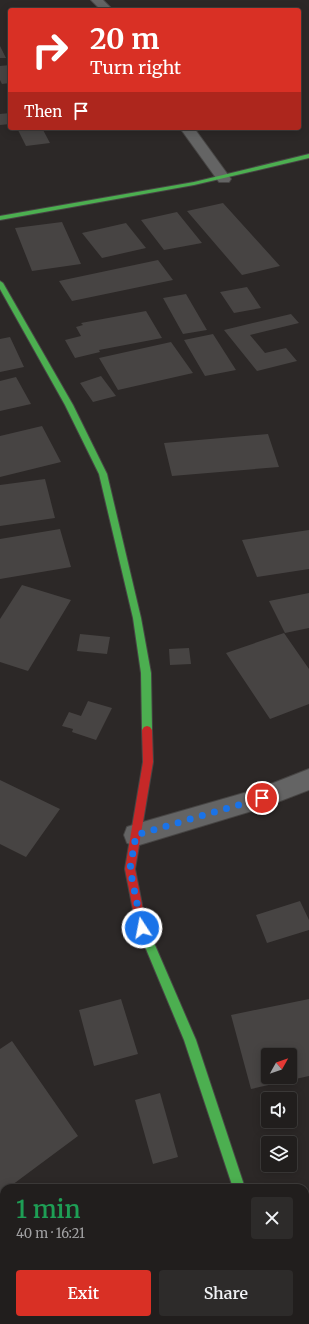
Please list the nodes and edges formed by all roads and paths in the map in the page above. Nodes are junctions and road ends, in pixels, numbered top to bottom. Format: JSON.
{"nodes":[{"id":1,"x":97,"y":0,"type":"edge"},
{"id":2,"x":105,"y":8,"type":"edge"},
{"id":3,"x":188,"y":130,"type":"edge"},
{"id":4,"x":309,"y":156,"type":"edge"},
{"id":5,"x":224,"y":179,"type":"junction"},
{"id":6,"x":0,"y":218,"type":"edge"},
{"id":7,"x":0,"y":283,"type":"edge"},
{"id":8,"x":309,"y":779,"type":"edge"},
{"id":9,"x":136,"y":835,"type":"junction"},
{"id":10,"x":238,"y":1184,"type":"edge"}],
"edges":[{"from":1,"to":2,"type":"street"},
{"from":3,"to":5,"type":"street"},
{"from":4,"to":5,"type":"street"},
{"from":5,"to":6,"type":"street"},
{"from":7,"to":9,"type":"street"},
{"from":8,"to":9,"type":"street"},
{"from":9,"to":10,"type":"street"}]}
